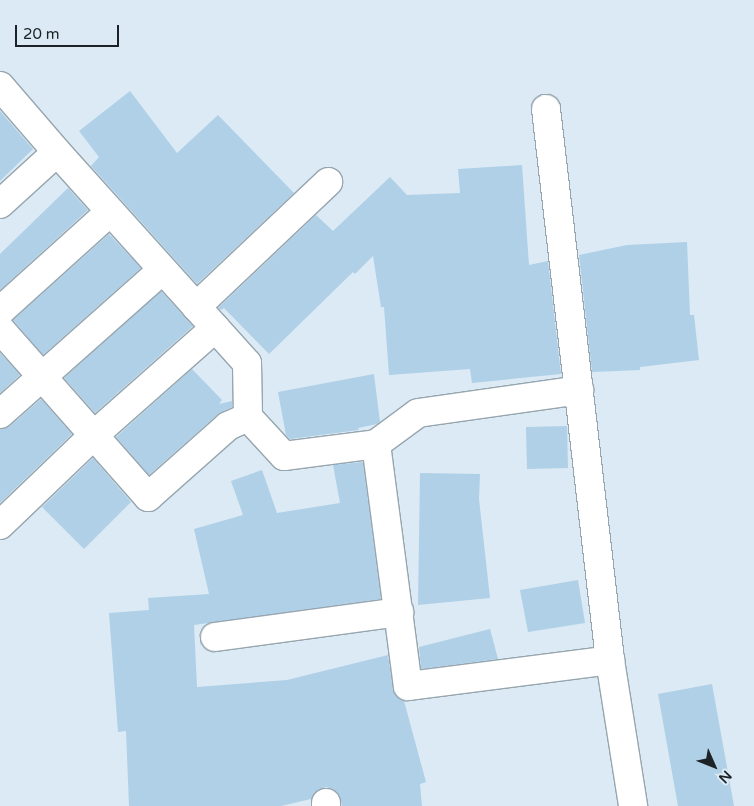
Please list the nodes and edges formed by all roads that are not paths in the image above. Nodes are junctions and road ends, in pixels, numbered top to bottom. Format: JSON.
{"nodes":[{"id":1,"x":0,"y":86,"type":"edge"},
{"id":2,"x":546,"y":109,"type":"dead end"},
{"id":3,"x":57,"y":152,"type":"junction"},
{"id":4,"x":328,"y":182,"type":"dead end"},
{"id":5,"x":0,"y":204,"type":"edge"},
{"id":6,"x":110,"y":212,"type":"junction"},
{"id":7,"x":162,"y":270,"type":"junction"},
{"id":8,"x":196,"y":307,"type":"junction"},
{"id":9,"x":0,"y":311,"type":"edge"},
{"id":10,"x":215,"y":328,"type":"junction"},
{"id":11,"x":0,"y":329,"type":"edge"},
{"id":12,"x":42,"y":377,"type":"junction"},
{"id":13,"x":579,"y":390,"type":"junction"},
{"id":14,"x":0,"y":414,"type":"edge"},
{"id":15,"x":248,"y":417,"type":"junction"},
{"id":16,"x":94,"y":435,"type":"junction"},
{"id":17,"x":376,"y":444,"type":"junction"},
{"id":18,"x":0,"y":525,"type":"edge"},
{"id":19,"x":399,"y":612,"type":"junction"},
{"id":20,"x":215,"y":637,"type":"dead end"},
{"id":21,"x":610,"y":660,"type":"junction"},
{"id":22,"x":633,"y":806,"type":"edge"}],
"edges":[{"from":1,"to":3,"type":"street"},
{"from":2,"to":13,"type":"street"},
{"from":3,"to":5,"type":"street"},
{"from":3,"to":6,"type":"street"},
{"from":4,"to":8,"type":"street"},
{"from":6,"to":7,"type":"street"},
{"from":6,"to":9,"type":"street"},
{"from":7,"to":8,"type":"street"},
{"from":7,"to":12,"type":"street"},
{"from":8,"to":10,"type":"street"},
{"from":10,"to":15,"type":"street"},
{"from":10,"to":16,"type":"street"},
{"from":11,"to":12,"type":"street"},
{"from":12,"to":14,"type":"street"},
{"from":12,"to":16,"type":"street"},
{"from":13,"to":17,"type":"street"},
{"from":13,"to":21,"type":"street"},
{"from":15,"to":16,"type":"street"},
{"from":15,"to":17,"type":"street"},
{"from":16,"to":18,"type":"street"},
{"from":17,"to":19,"type":"street"},
{"from":19,"to":20,"type":"street"},
{"from":19,"to":21,"type":"street"},
{"from":21,"to":22,"type":"street"}]}
